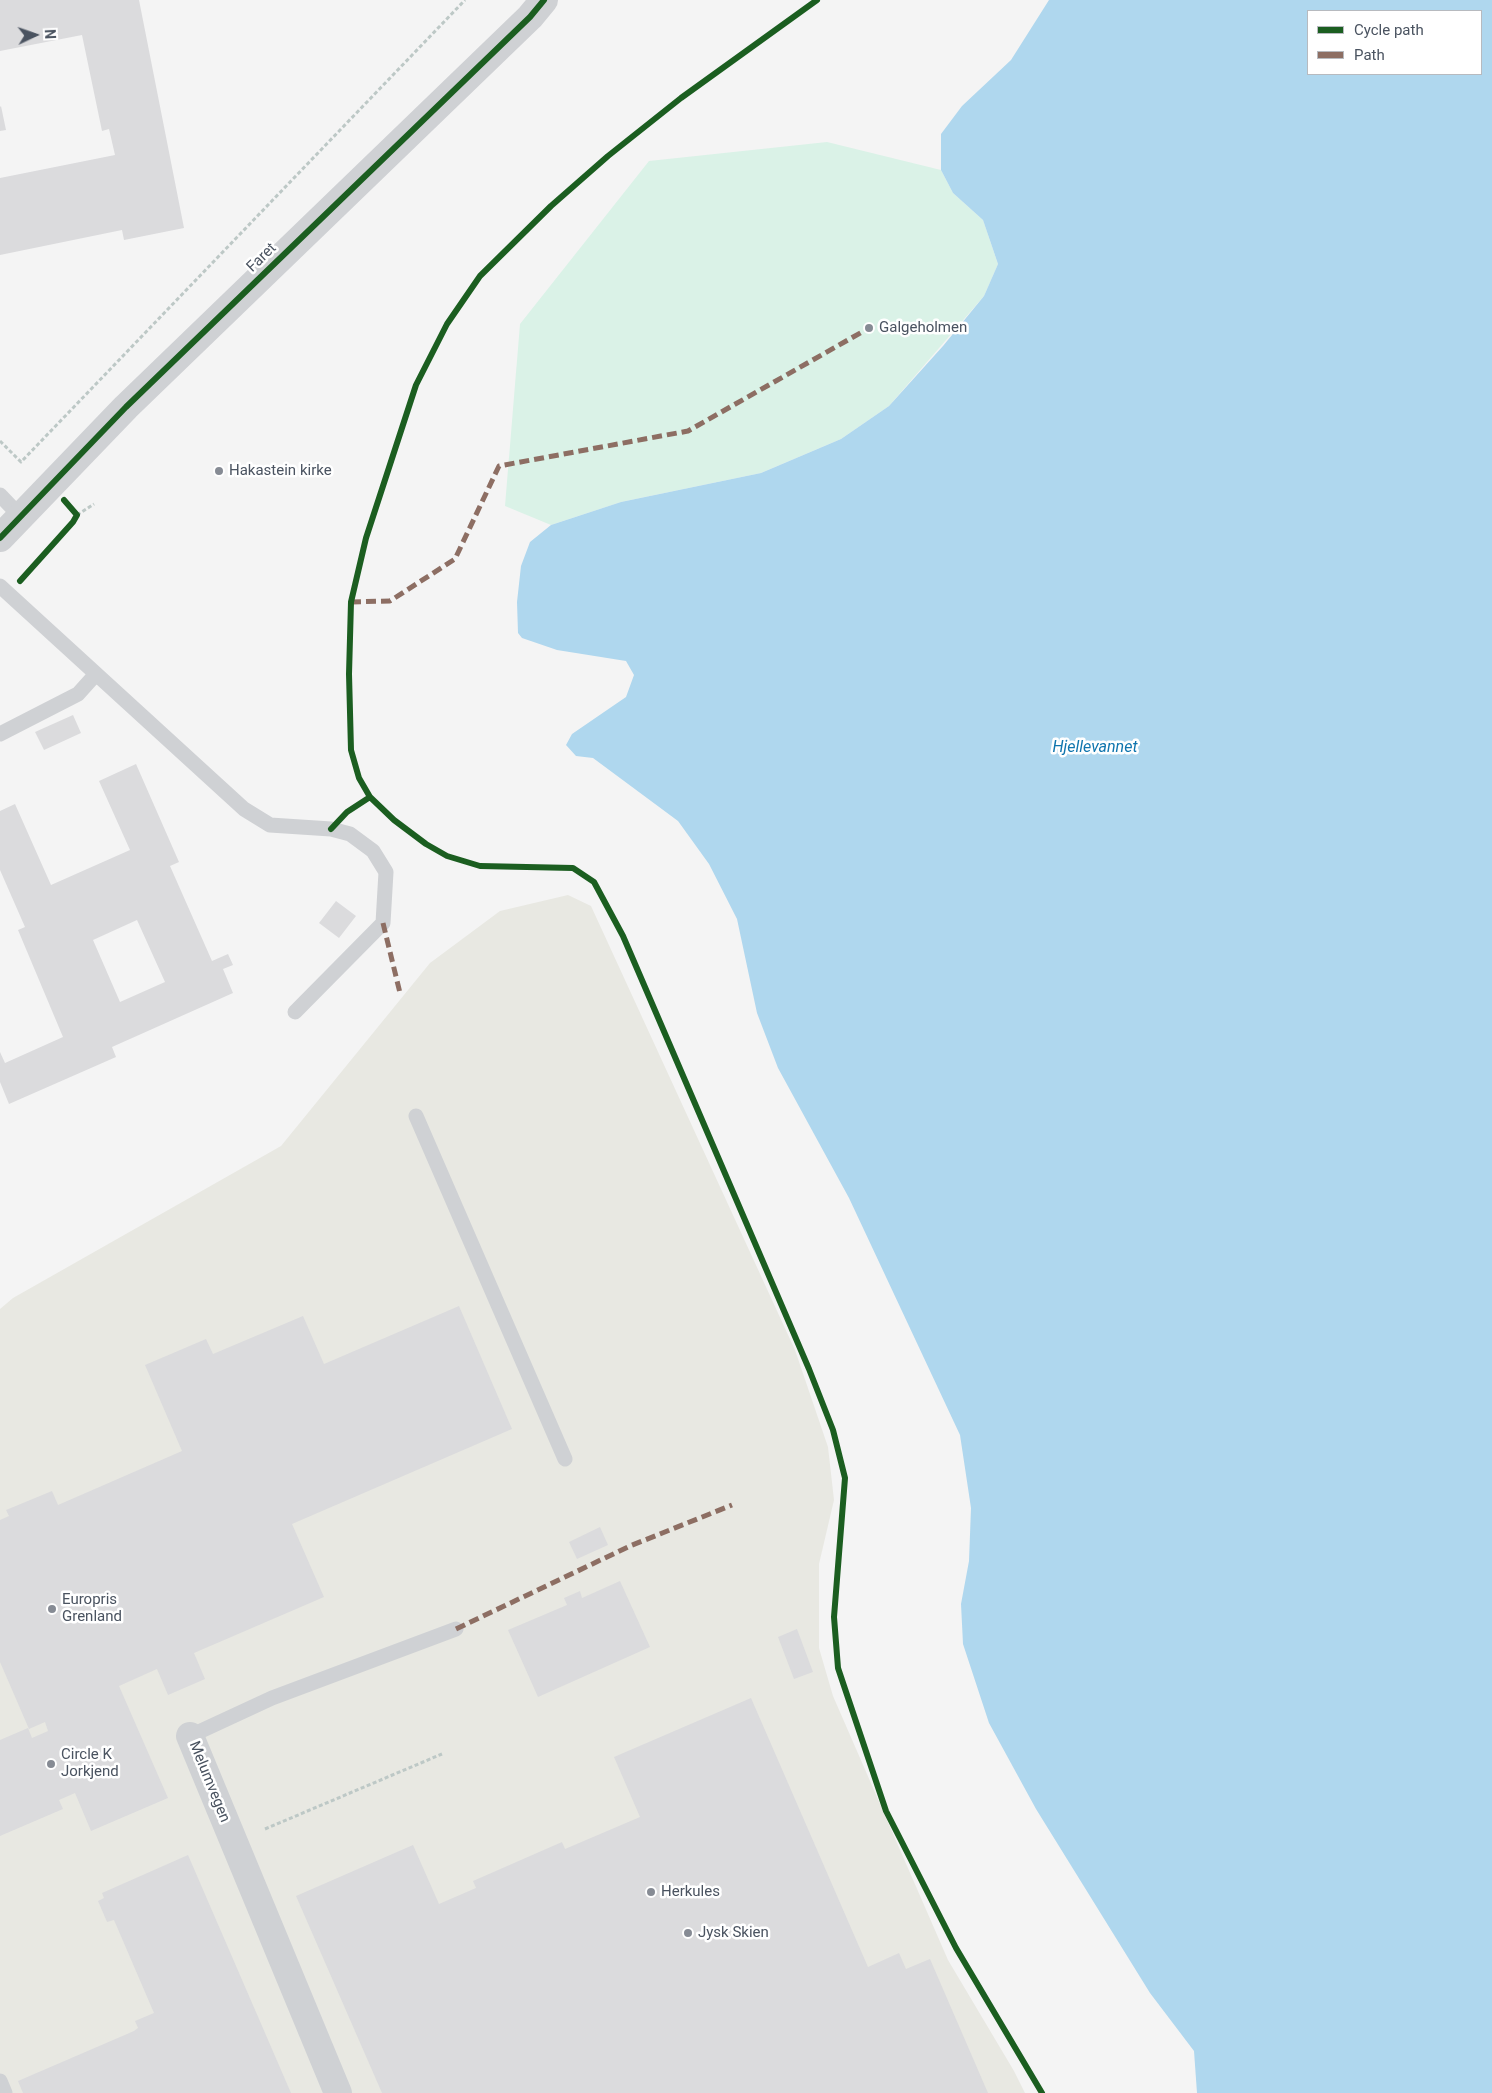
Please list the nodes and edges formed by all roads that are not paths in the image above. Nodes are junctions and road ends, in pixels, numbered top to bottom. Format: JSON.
{"nodes":[{"id":1,"x":544,"y":0,"type":"edge"},
{"id":2,"x":0,"y":495,"type":"edge"},
{"id":3,"x":20,"y":516,"type":"junction"},
{"id":4,"x":0,"y":538,"type":"edge"},
{"id":5,"x":0,"y":586,"type":"edge"},
{"id":6,"x":96,"y":674,"type":"junction"},
{"id":7,"x":0,"y":734,"type":"edge"},
{"id":8,"x":295,"y":1012,"type":"dead end"},
{"id":9,"x":416,"y":1116,"type":"dead end"},
{"id":10,"x":565,"y":1459,"type":"dead end"},
{"id":11,"x":456,"y":1628,"type":"dead end"},
{"id":12,"x":190,"y":1736,"type":"joint"},
{"id":13,"x":0,"y":2081,"type":"edge"},
{"id":14,"x":5,"y":2093,"type":"edge"},
{"id":15,"x":338,"y":2093,"type":"edge"}],
"edges":[{"from":1,"to":3,"type":"street","name":"Faret"},
{"from":2,"to":3,"type":"lane"},
{"from":3,"to":4,"type":"street","name":"Faret"},
{"from":5,"to":6,"type":"lane"},
{"from":6,"to":7,"type":"lane"},
{"from":6,"to":8,"type":"lane"},
{"from":9,"to":10,"type":"lane"},
{"from":11,"to":12,"type":"lane","name":"Melumvegen"},
{"from":12,"to":15,"type":"street","name":"Melumvegen"},
{"from":13,"to":14,"type":"lane"}]}
